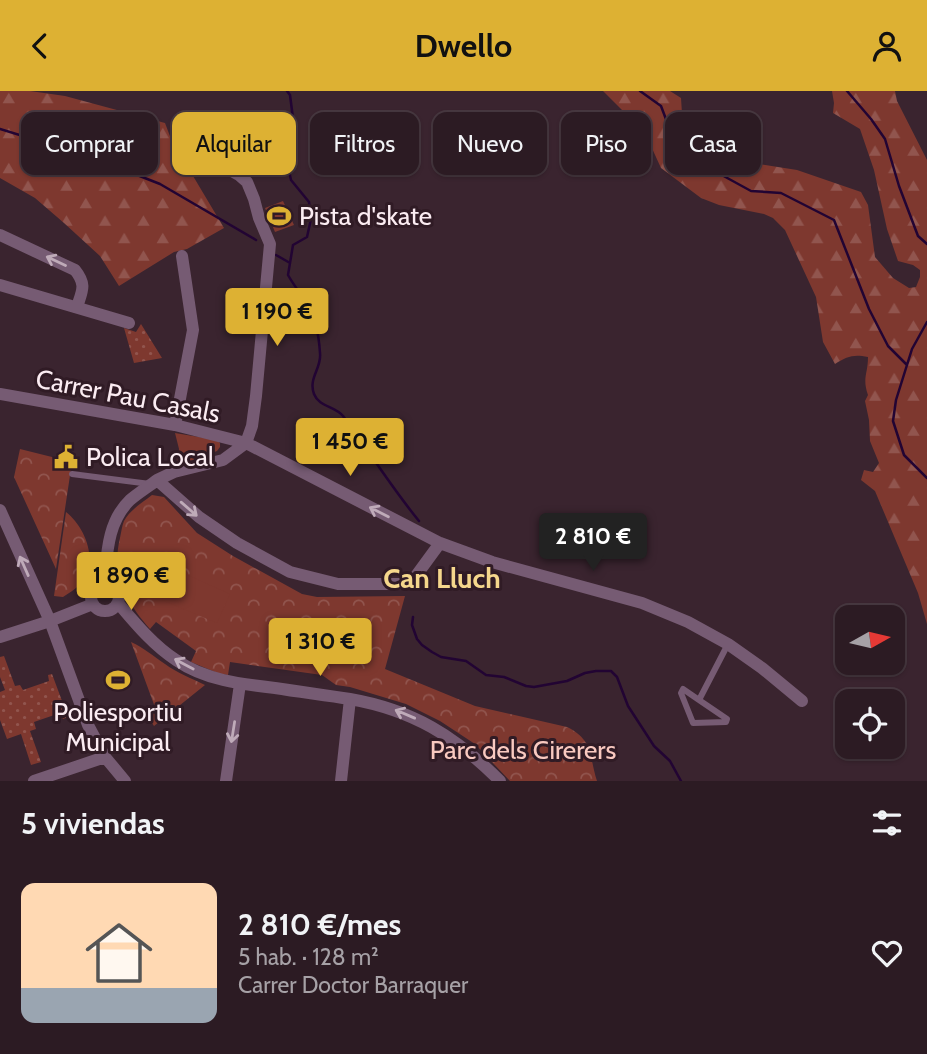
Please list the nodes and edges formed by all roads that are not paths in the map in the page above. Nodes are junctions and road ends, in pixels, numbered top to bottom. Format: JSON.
{"nodes":[{"id":1,"x":238,"y":175,"type":"edge"},
{"id":2,"x":0,"y":235,"type":"edge"},
{"id":3,"x":183,"y":256,"type":"dead end"},
{"id":4,"x":0,"y":285,"type":"edge"},
{"id":5,"x":77,"y":307,"type":"junction"},
{"id":6,"x":129,"y":323,"type":"dead end"},
{"id":7,"x":0,"y":394,"type":"edge"},
{"id":8,"x":175,"y":425,"type":"junction"},
{"id":9,"x":246,"y":443,"type":"junction"},
{"id":10,"x":72,"y":474,"type":"dead end"},
{"id":11,"x":154,"y":482,"type":"junction"},
{"id":12,"x":0,"y":510,"type":"edge"},
{"id":13,"x":440,"y":543,"type":"junction"},
{"id":14,"x":104,"y":584,"type":"junction"},
{"id":15,"x":118,"y":603,"type":"junction"},
{"id":16,"x":93,"y":604,"type":"junction"},
{"id":17,"x":50,"y":621,"type":"junction"},
{"id":18,"x":0,"y":637,"type":"edge"},
{"id":19,"x":728,"y":644,"type":"junction"},
{"id":20,"x":240,"y":684,"type":"junction"},
{"id":21,"x":350,"y":699,"type":"junction"},
{"id":22,"x":699,"y":700,"type":"junction"},
{"id":23,"x":802,"y":701,"type":"dead end"},
{"id":24,"x":105,"y":757,"type":"junction"},
{"id":25,"x":34,"y":781,"type":"edge"},
{"id":26,"x":125,"y":781,"type":"edge"},
{"id":27,"x":226,"y":781,"type":"edge"},
{"id":28,"x":341,"y":781,"type":"edge"},
{"id":29,"x":500,"y":781,"type":"edge"}],
"edges":[{"from":1,"to":9,"type":"street"},
{"from":5,"to":2,"type":"street","one_way":true},
{"from":3,"to":8,"type":"street"},
{"from":4,"to":5,"type":"street"},
{"from":5,"to":6,"type":"street"},
{"from":7,"to":8,"type":"street","name":"Carrer Pau Casals"},
{"from":8,"to":9,"type":"street","name":"Carrer Pau Casals"},
{"from":9,"to":11,"type":"street"},
{"from":13,"to":9,"type":"street","name":"Carrer Pau Casals","one_way":true},
{"from":10,"to":11,"type":"lane"},
{"from":11,"to":13,"type":"street","one_way":true},
{"from":11,"to":14,"type":"street"},
{"from":17,"to":12,"type":"street","one_way":true},
{"from":13,"to":19,"type":"street","name":"Carrer Pau Casals"},
{"from":14,"to":15,"type":"street"},
{"from":14,"to":16,"type":"street"},
{"from":15,"to":16,"type":"street"},
{"from":20,"to":15,"type":"street","one_way":true},
{"from":16,"to":17,"type":"street"},
{"from":17,"to":18,"type":"street"},
{"from":17,"to":24,"type":"street"},
{"from":19,"to":22,"type":"lane"},
{"from":19,"to":23,"type":"street","name":"Carrer Pau Casals"},
{"from":20,"to":21,"type":"street"},
{"from":20,"to":27,"type":"street","one_way":true},
{"from":21,"to":28,"type":"street"},
{"from":29,"to":21,"type":"street","one_way":true},
{"from":22,"to":22,"type":"lane"},
{"from":24,"to":25,"type":"street"},
{"from":24,"to":26,"type":"street"}]}
